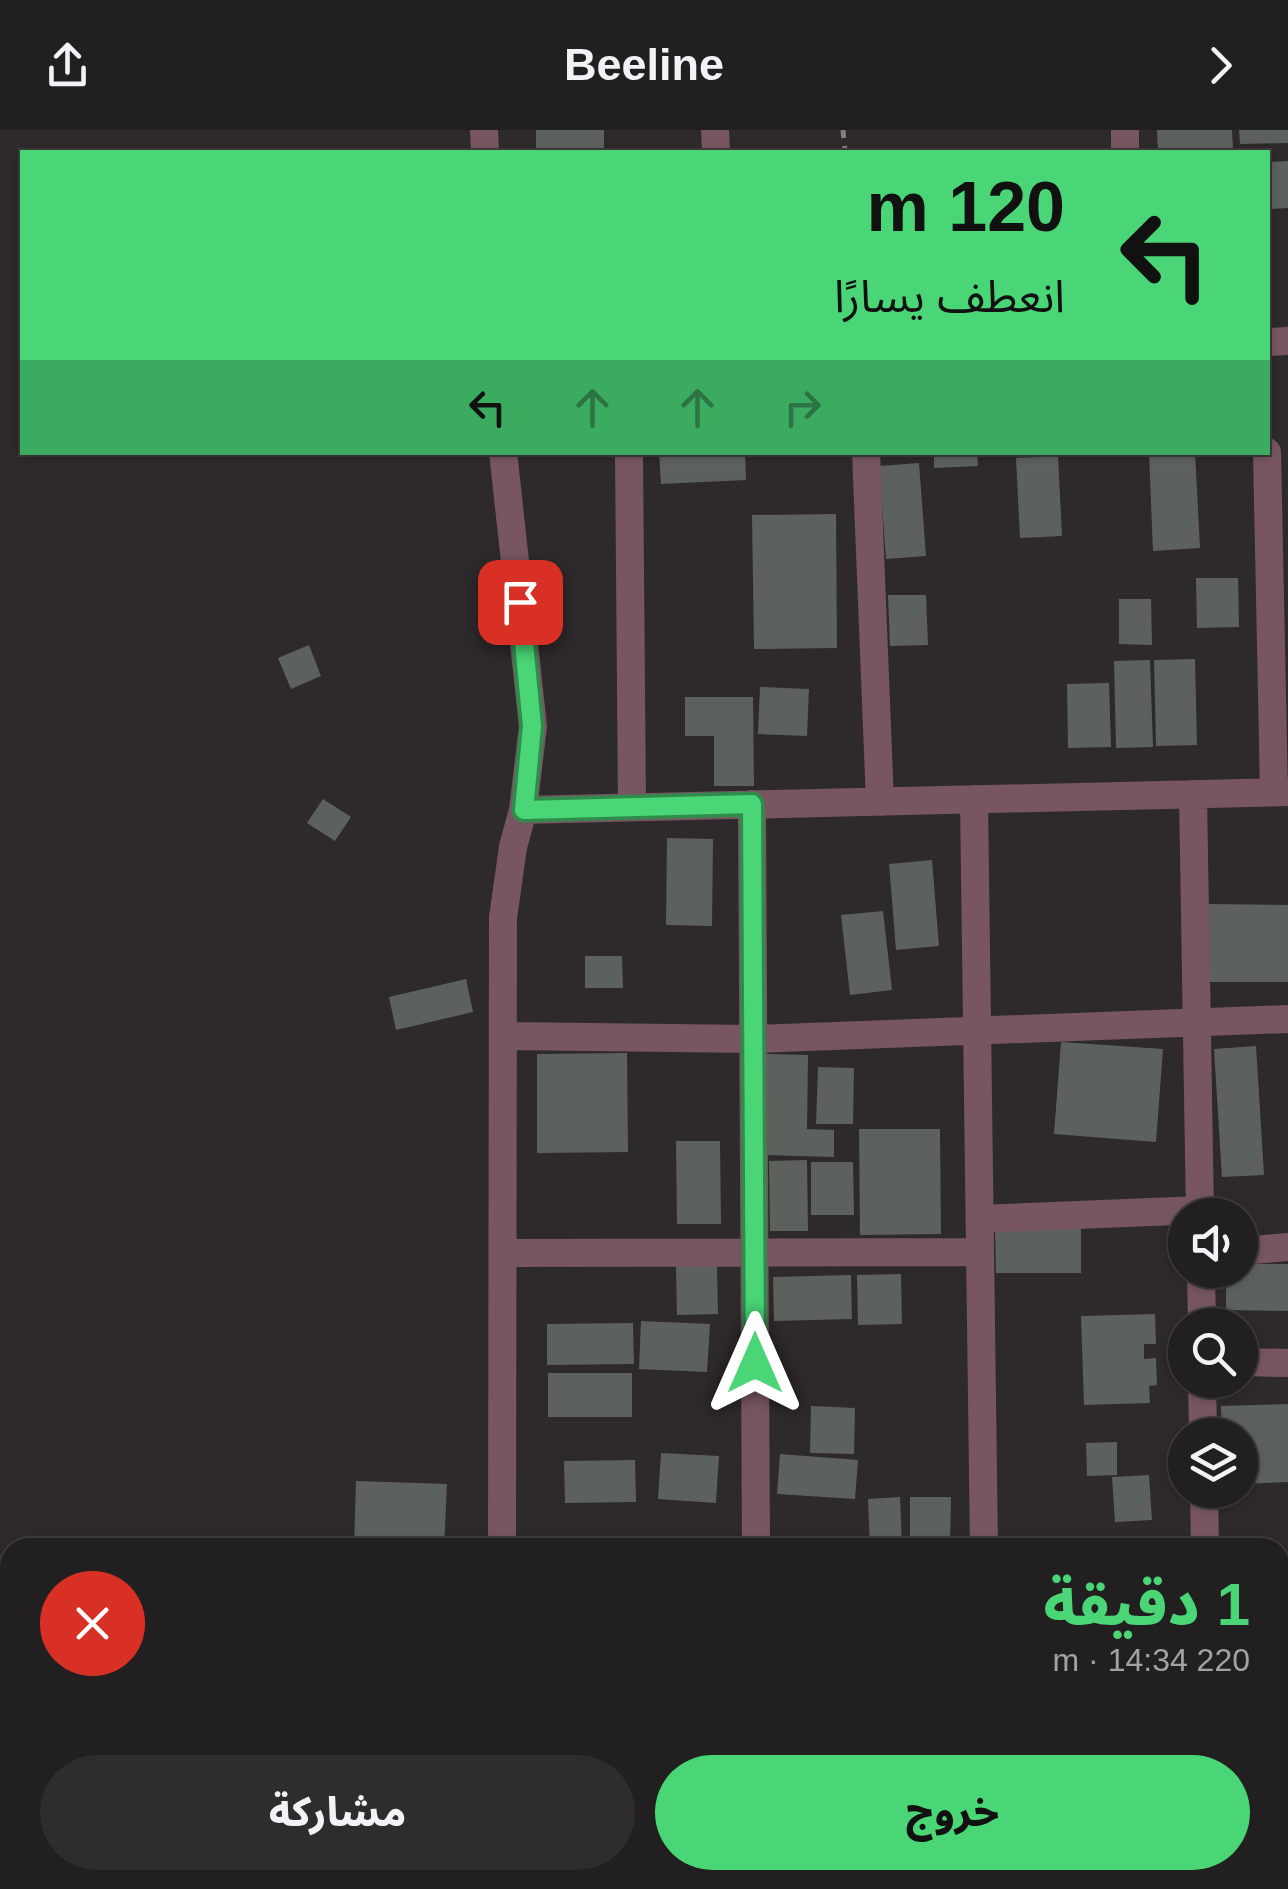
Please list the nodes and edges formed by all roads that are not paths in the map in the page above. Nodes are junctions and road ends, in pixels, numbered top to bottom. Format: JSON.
{"nodes":[{"id":1,"x":503,"y":455,"type":"edge"},
{"id":2,"x":629,"y":455,"type":"edge"},
{"id":3,"x":866,"y":455,"type":"edge"},
{"id":4,"x":1268,"y":455,"type":"edge"},
{"id":5,"x":1281,"y":792,"type":"edge"},
{"id":6,"x":1193,"y":794,"type":"junction"},
{"id":7,"x":974,"y":799,"type":"junction"},
{"id":8,"x":880,"y":802,"type":"junction"},
{"id":9,"x":752,"y":804,"type":"junction"},
{"id":10,"x":632,"y":807,"type":"junction"},
{"id":11,"x":524,"y":810,"type":"junction"},
{"id":12,"x":1288,"y":1019,"type":"edge"},
{"id":13,"x":1197,"y":1023,"type":"junction"},
{"id":14,"x":978,"y":1033,"type":"junction"},
{"id":15,"x":503,"y":1036,"type":"junction"},
{"id":16,"x":753,"y":1039,"type":"junction"},
{"id":17,"x":1200,"y":1198,"type":"edge"},
{"id":18,"x":1168,"y":1213,"type":"edge"},
{"id":19,"x":980,"y":1219,"type":"junction"},
{"id":20,"x":1288,"y":1247,"type":"edge"},
{"id":21,"x":1258,"y":1249,"type":"edge"},
{"id":22,"x":754,"y":1252,"type":"junction"},
{"id":23,"x":979,"y":1252,"type":"junction"},
{"id":24,"x":505,"y":1254,"type":"junction"},
{"id":25,"x":1258,"y":1362,"type":"edge"},
{"id":26,"x":1288,"y":1363,"type":"edge"},
{"id":27,"x":1205,"y":1508,"type":"edge"},
{"id":28,"x":502,"y":1538,"type":"edge"},
{"id":29,"x":756,"y":1538,"type":"edge"},
{"id":30,"x":984,"y":1538,"type":"edge"},
{"id":31,"x":1206,"y":1538,"type":"edge"}],
"edges":[{"from":1,"to":11,"type":"street"},
{"from":2,"to":10,"type":"street"},
{"from":3,"to":8,"type":"street"},
{"from":4,"to":5,"type":"street"},
{"from":5,"to":6,"type":"street"},
{"from":6,"to":7,"type":"street"},
{"from":6,"to":13,"type":"street"},
{"from":7,"to":8,"type":"street"},
{"from":7,"to":14,"type":"street"},
{"from":8,"to":9,"type":"street"},
{"from":9,"to":10,"type":"street"},
{"from":9,"to":16,"type":"street"},
{"from":10,"to":11,"type":"street"},
{"from":11,"to":15,"type":"street"},
{"from":12,"to":13,"type":"street"},
{"from":13,"to":14,"type":"street"},
{"from":13,"to":17,"type":"street"},
{"from":14,"to":16,"type":"street"},
{"from":14,"to":19,"type":"street"},
{"from":15,"to":16,"type":"street"},
{"from":15,"to":24,"type":"street"},
{"from":16,"to":22,"type":"street"},
{"from":18,"to":19,"type":"street"},
{"from":19,"to":23,"type":"street"},
{"from":20,"to":21,"type":"street"},
{"from":22,"to":23,"type":"street"},
{"from":22,"to":24,"type":"street"},
{"from":22,"to":29,"type":"street"},
{"from":23,"to":30,"type":"street"},
{"from":24,"to":28,"type":"street"},
{"from":25,"to":26,"type":"street"},
{"from":27,"to":31,"type":"street"}]}
